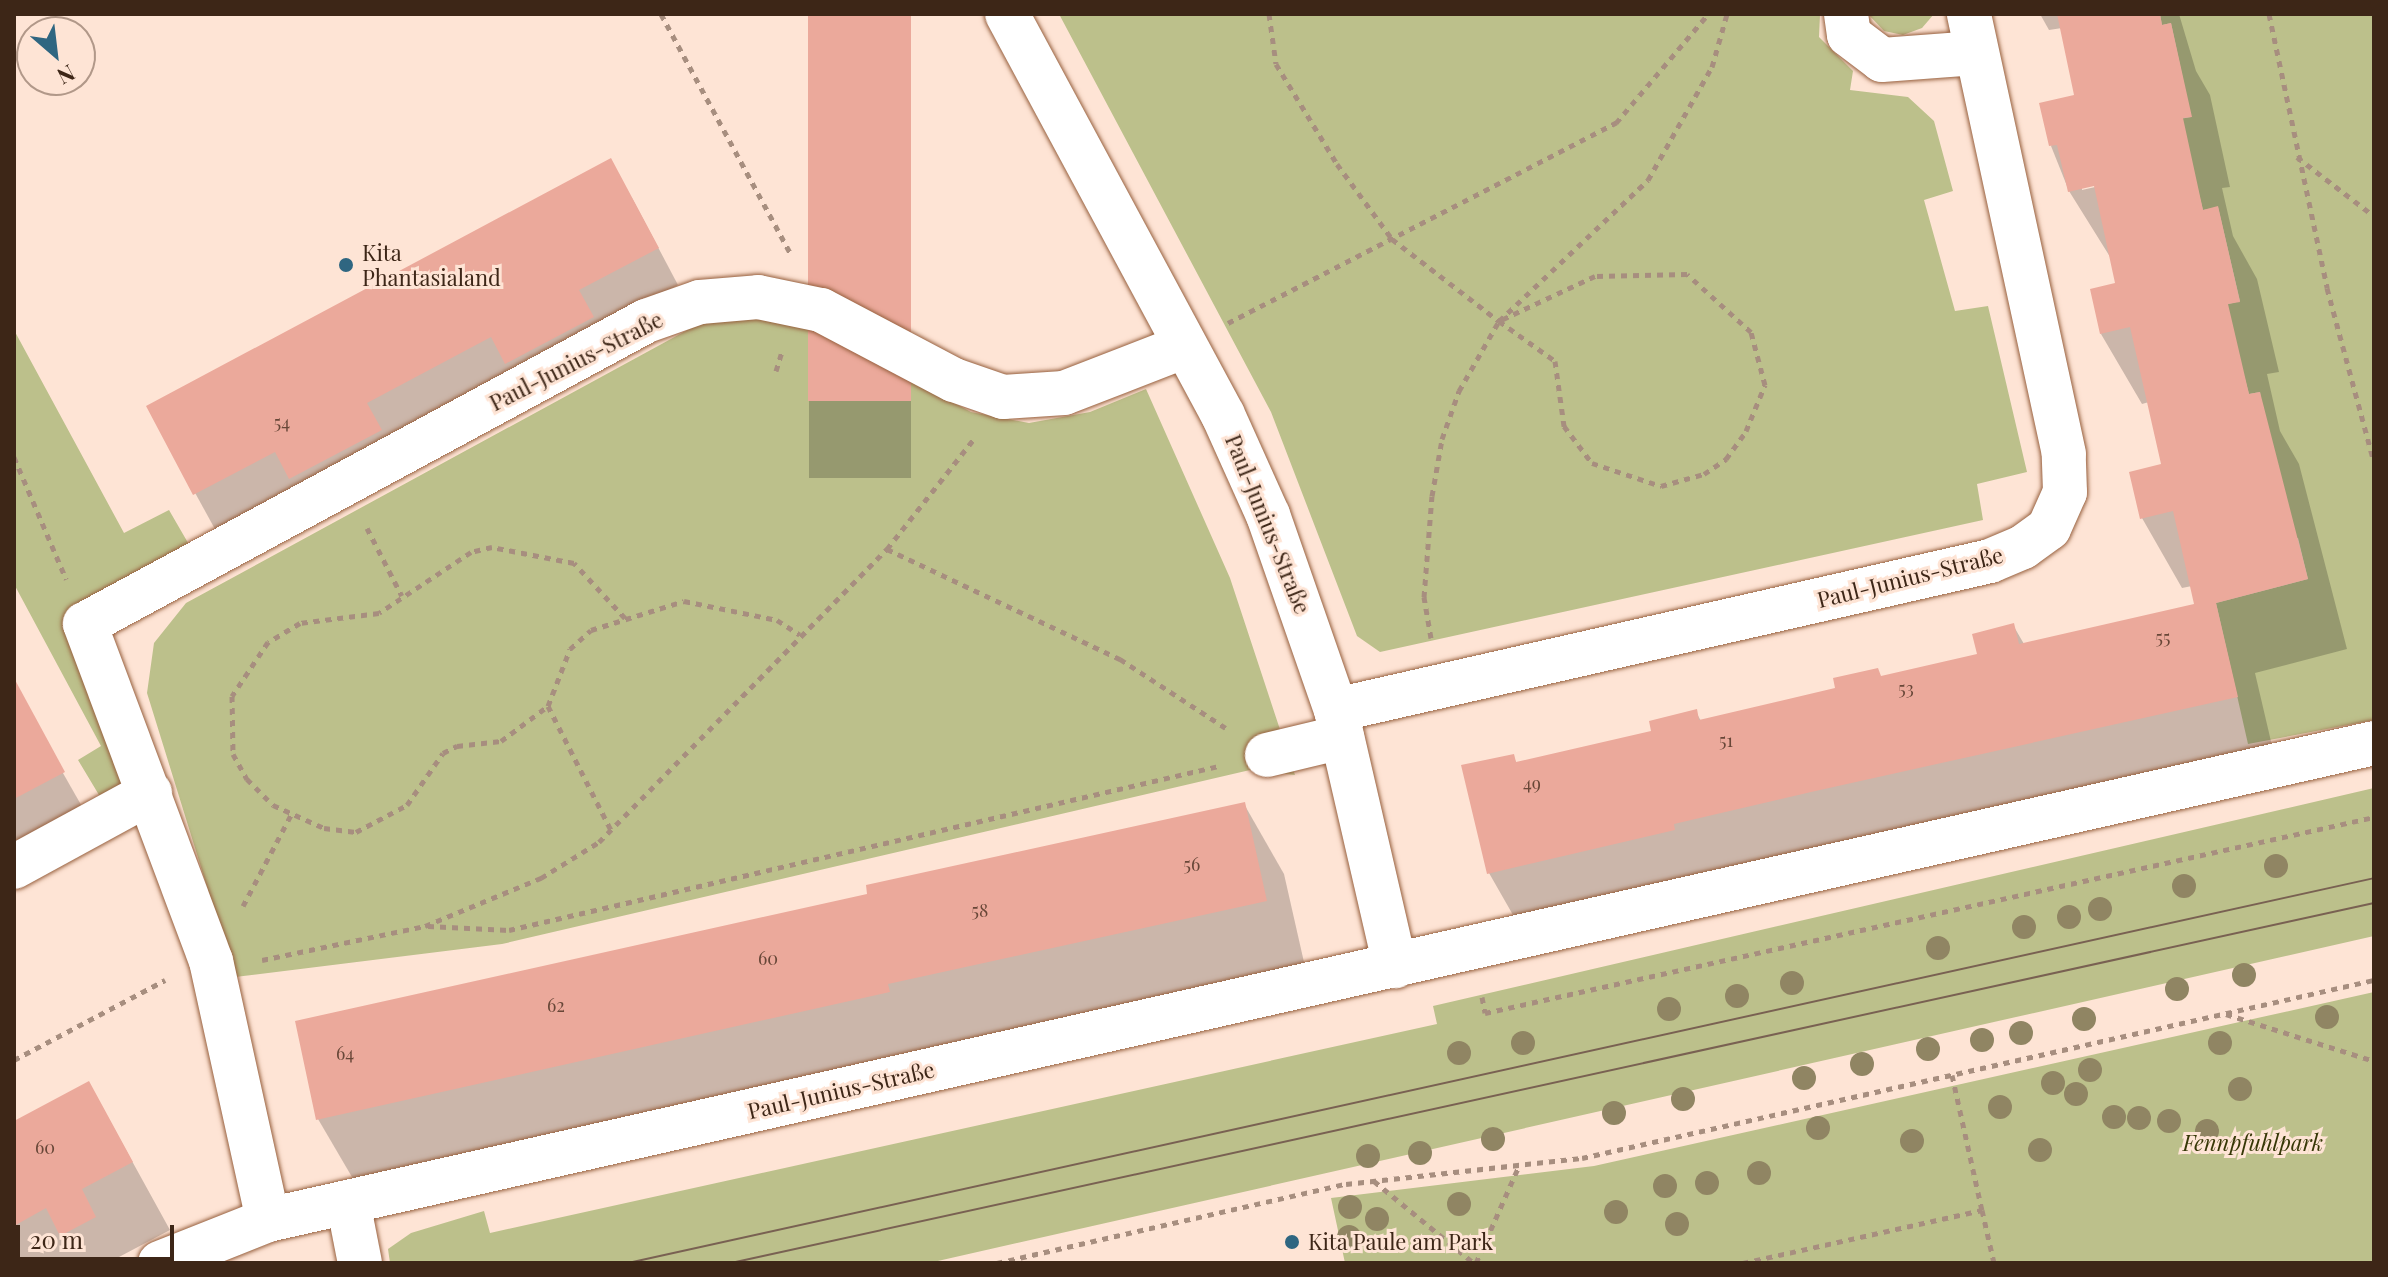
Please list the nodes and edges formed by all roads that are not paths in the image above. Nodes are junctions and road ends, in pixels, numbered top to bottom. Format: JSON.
{"nodes":[{"id":1,"x":1007,"y":14,"type":"edge"},
{"id":2,"x":1846,"y":14,"type":"edge"},
{"id":3,"x":1972,"y":34,"type":"edge"},
{"id":4,"x":1185,"y":346,"type":"junction"},
{"id":5,"x":1339,"y":723,"type":"junction"},
{"id":6,"x":2374,"y":743,"type":"edge"},
{"id":7,"x":1267,"y":755,"type":"road end"},
{"id":8,"x":150,"y":793,"type":"junction"},
{"id":9,"x":14,"y":867,"type":"edge"},
{"id":10,"x":1395,"y":966,"type":"junction"},
{"id":11,"x":348,"y":1202,"type":"junction"},
{"id":12,"x":268,"y":1220,"type":"junction"},
{"id":13,"x":160,"y":1263,"type":"edge"},
{"id":14,"x":360,"y":1263,"type":"edge"}],
"edges":[{"from":1,"to":4,"type":"street","name":"Paul-Junius-Straße"},
{"from":2,"to":3,"type":"street","name":"Paul-Junius-Straße"},
{"from":3,"to":5,"type":"street","name":"Paul-Junius-Straße"},
{"from":4,"to":5,"type":"street","name":"Paul-Junius-Straße"},
{"from":4,"to":8,"type":"street","name":"Paul-Junius-Straße"},
{"from":5,"to":7,"type":"street"},
{"from":5,"to":10,"type":"street","name":"Paul-Junius-Straße"},
{"from":6,"to":10,"type":"street","name":"Paul-Junius-Straße"},
{"from":8,"to":9,"type":"street"},
{"from":8,"to":12,"type":"street"},
{"from":10,"to":11,"type":"street","name":"Paul-Junius-Straße"},
{"from":11,"to":12,"type":"street","name":"Paul-Junius-Straße"},
{"from":11,"to":14,"type":"street"},
{"from":12,"to":13,"type":"street","name":"Paul-Junius-Straße"}]}
